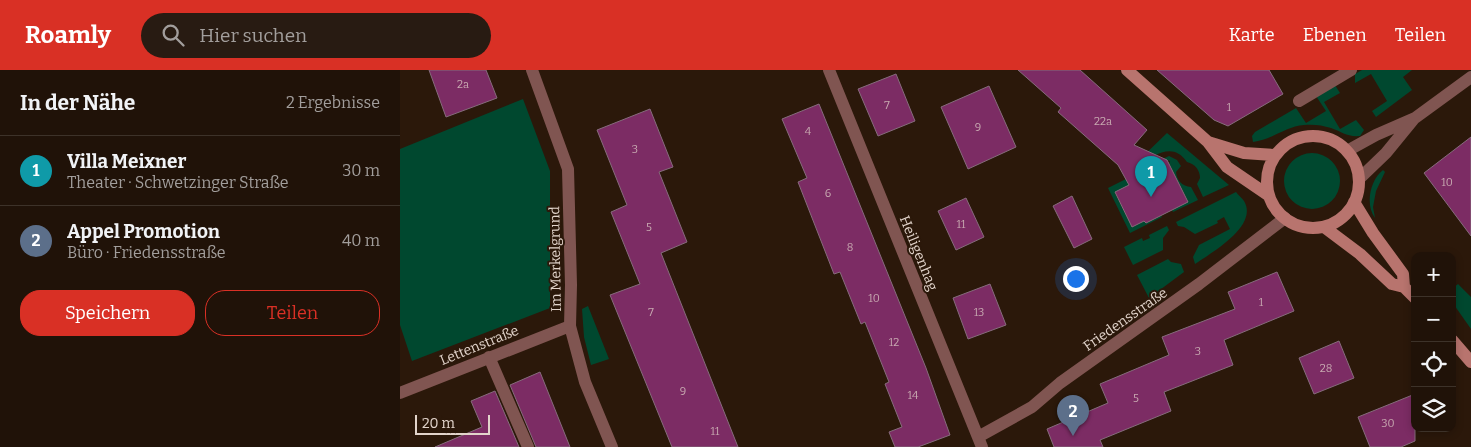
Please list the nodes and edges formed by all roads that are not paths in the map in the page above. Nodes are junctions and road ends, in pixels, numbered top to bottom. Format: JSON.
{"nodes":[{"id":1,"x":532,"y":70,"type":"edge"},
{"id":2,"x":829,"y":70,"type":"edge"},
{"id":3,"x":1127,"y":70,"type":"edge"},
{"id":4,"x":1351,"y":70,"type":"edge"},
{"id":5,"x":1471,"y":78,"type":"edge"},
{"id":6,"x":1299,"y":101,"type":"dead end"},
{"id":7,"x":1415,"y":118,"type":"junction"},
{"id":8,"x":1208,"y":142,"type":"junction"},
{"id":9,"x":1347,"y":151,"type":"junction"},
{"id":10,"x":1274,"y":155,"type":"junction"},
{"id":11,"x":1359,"y":179,"type":"junction"},
{"id":12,"x":1268,"y":195,"type":"junction"},
{"id":13,"x":1354,"y":202,"type":"junction"},
{"id":14,"x":1285,"y":218,"type":"junction"},
{"id":15,"x":1324,"y":226,"type":"junction"},
{"id":16,"x":1404,"y":287,"type":"junction"},
{"id":17,"x":1414,"y":297,"type":"edge"},
{"id":18,"x":570,"y":326,"type":"junction"},
{"id":19,"x":1454,"y":342,"type":"edge"},
{"id":20,"x":489,"y":357,"type":"junction"},
{"id":21,"x":1471,"y":362,"type":"edge"},
{"id":22,"x":400,"y":393,"type":"edge"},
{"id":23,"x":980,"y":442,"type":"edge"},
{"id":24,"x":528,"y":447,"type":"edge"},
{"id":25,"x":612,"y":447,"type":"edge"}],
"edges":[{"from":1,"to":18,"type":"street","name":"Im Merkelgrund"},
{"from":2,"to":23,"type":"street","name":"Heiligenhag"},
{"from":3,"to":8,"type":"main road"},
{"from":4,"to":6,"type":"street"},
{"from":5,"to":7,"type":"street"},
{"from":7,"to":9,"type":"street"},
{"from":7,"to":11,"type":"street"},
{"from":8,"to":10,"type":"main road"},
{"from":8,"to":12,"type":"main road"},
{"from":9,"to":10,"type":"main road"},
{"from":9,"to":11,"type":"main road"},
{"from":10,"to":12,"type":"main road"},
{"from":11,"to":13,"type":"main road"},
{"from":12,"to":14,"type":"main road"},
{"from":13,"to":15,"type":"main road"},
{"from":13,"to":16,"type":"main road"},
{"from":14,"to":15,"type":"main road"},
{"from":14,"to":23,"type":"street","name":"Friedensstraße"},
{"from":15,"to":16,"type":"main road"},
{"from":16,"to":17,"type":"main road"},
{"from":18,"to":20,"type":"street","name":"Lettenstraße"},
{"from":18,"to":25,"type":"street","name":"Im Merkelgrund"},
{"from":19,"to":21,"type":"main road"},
{"from":20,"to":22,"type":"street","name":"Lettenstraße"},
{"from":20,"to":24,"type":"street"}]}
